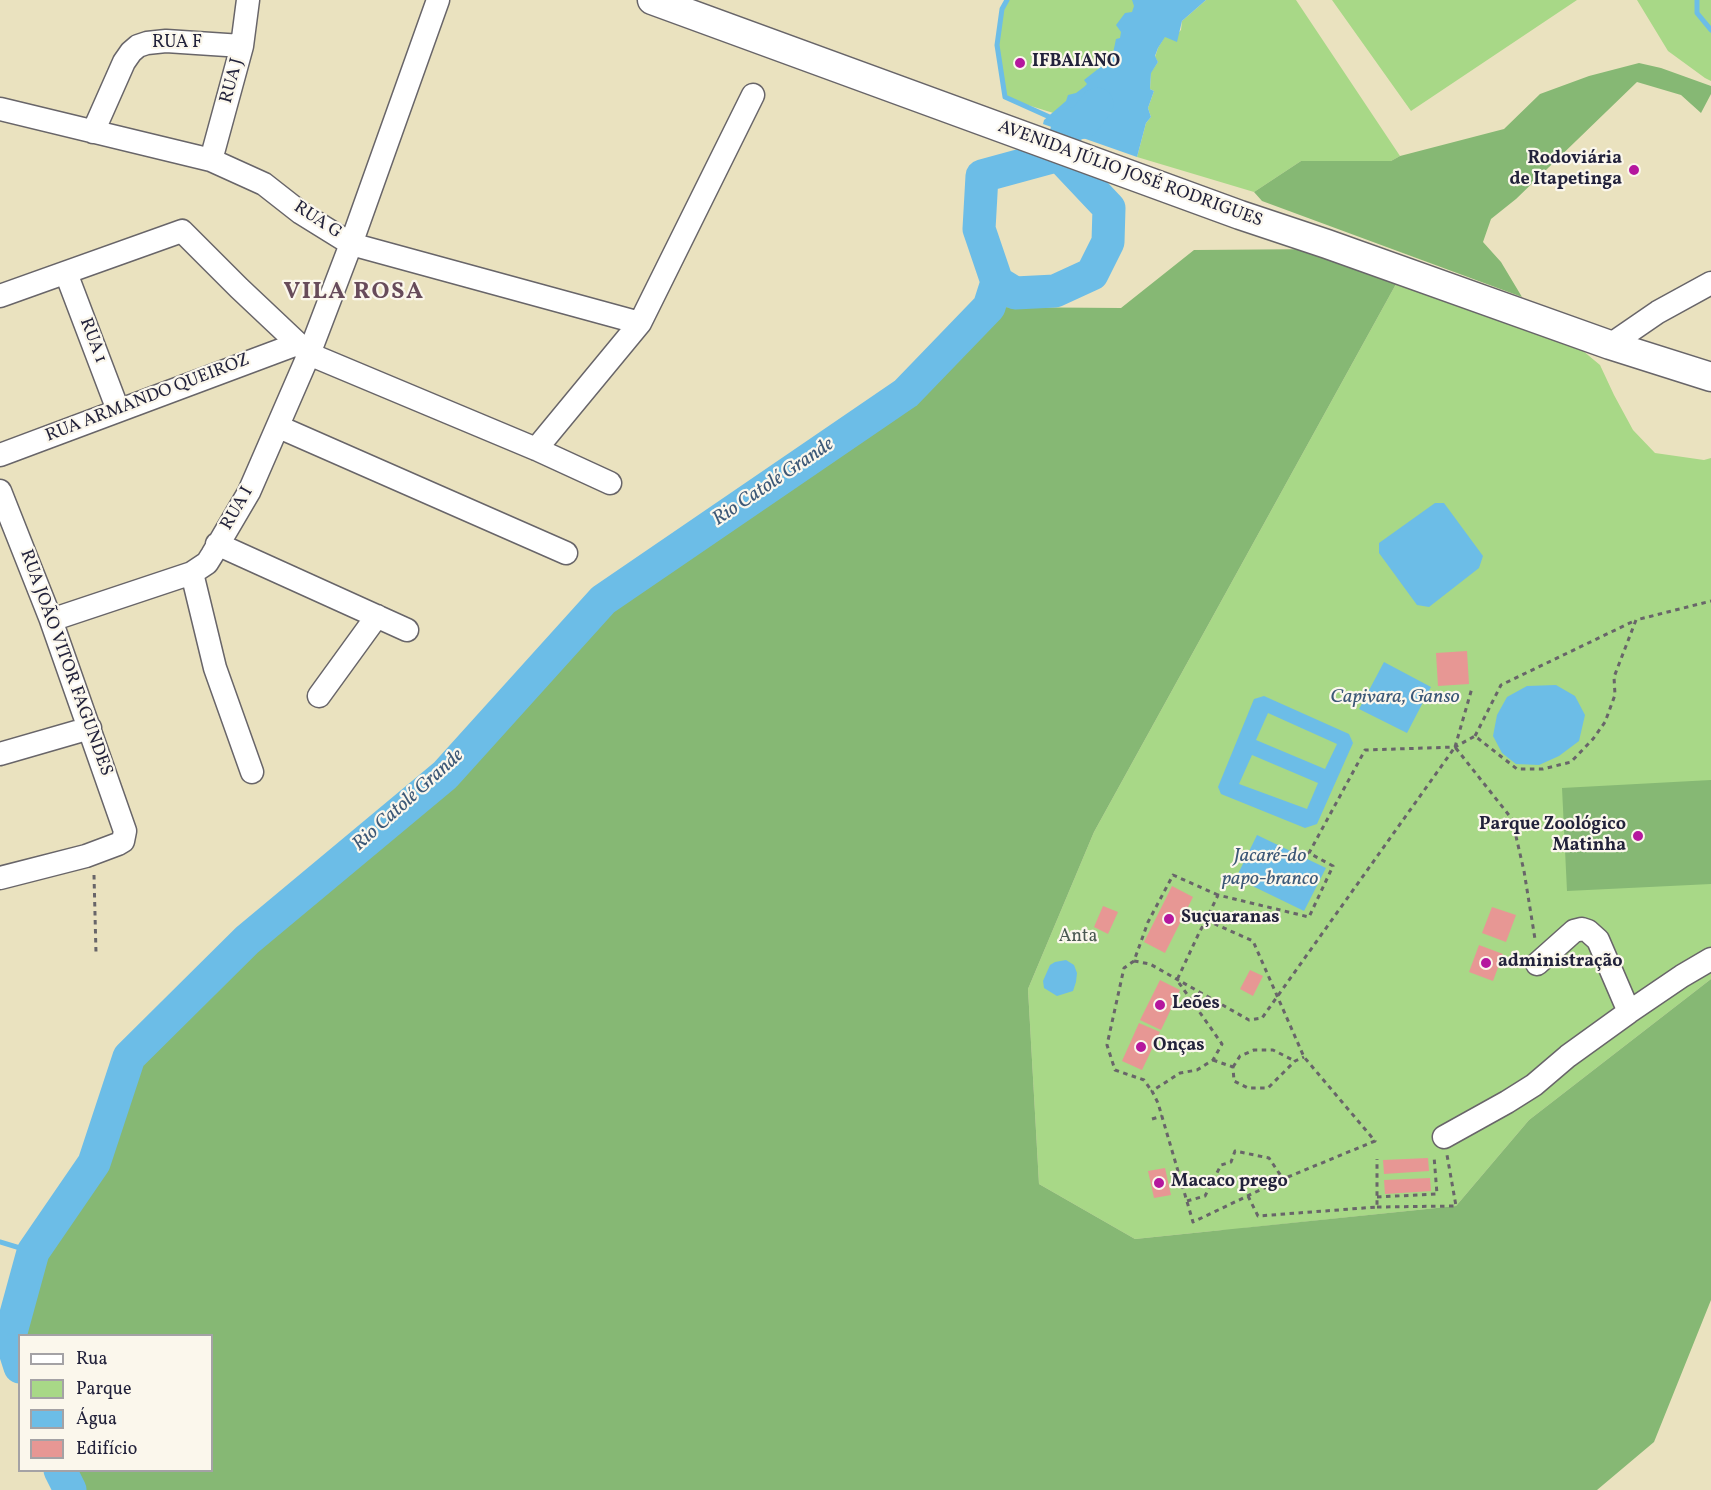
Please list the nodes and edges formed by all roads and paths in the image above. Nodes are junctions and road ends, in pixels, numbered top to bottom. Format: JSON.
{"nodes":[{"id":1,"x":248,"y":0,"type":"edge"},
{"id":2,"x":438,"y":0,"type":"edge"},
{"id":3,"x":652,"y":0,"type":"edge"},
{"id":4,"x":242,"y":46,"type":"junction"},
{"id":5,"x":753,"y":95,"type":"dead end"},
{"id":6,"x":0,"y":109,"type":"edge"},
{"id":7,"x":93,"y":132,"type":"junction"},
{"id":8,"x":211,"y":160,"type":"junction"},
{"id":9,"x":351,"y":244,"type":"junction"},
{"id":10,"x":66,"y":273,"type":"junction"},
{"id":11,"x":1711,"y":283,"type":"edge"},
{"id":12,"x":0,"y":296,"type":"edge"},
{"id":13,"x":639,"y":323,"type":"junction"},
{"id":14,"x":1610,"y":345,"type":"junction"},
{"id":15,"x":303,"y":349,"type":"junction"},
{"id":16,"x":1711,"y":377,"type":"edge"},
{"id":17,"x":118,"y":410,"type":"junction"},
{"id":18,"x":279,"y":427,"type":"junction"},
{"id":19,"x":536,"y":449,"type":"junction"},
{"id":20,"x":0,"y":455,"type":"edge"},
{"id":21,"x":610,"y":483,"type":"dead end"},
{"id":22,"x":0,"y":491,"type":"edge"},
{"id":23,"x":218,"y":544,"type":"junction"},
{"id":24,"x":566,"y":553,"type":"dead end"},
{"id":25,"x":192,"y":573,"type":"junction"},
{"id":26,"x":1711,"y":601,"type":"edge"},
{"id":27,"x":377,"y":616,"type":"junction"},
{"id":28,"x":51,"y":620,"type":"junction"},
{"id":29,"x":1636,"y":620,"type":"junction"},
{"id":30,"x":408,"y":630,"type":"dead end"},
{"id":31,"x":1472,"y":688,"type":"dead end"},
{"id":32,"x":319,"y":696,"type":"dead end"},
{"id":33,"x":90,"y":728,"type":"junction"},
{"id":34,"x":1475,"y":736,"type":"junction"},
{"id":35,"x":1455,"y":747,"type":"junction"},
{"id":36,"x":0,"y":754,"type":"edge"},
{"id":37,"x":252,"y":772,"type":"dead end"},
{"id":38,"x":86,"y":856,"type":"junction"},
{"id":39,"x":0,"y":876,"type":"edge"},
{"id":40,"x":1218,"y":895,"type":"junction"},
{"id":41,"x":1206,"y":920,"type":"junction"},
{"id":42,"x":96,"y":953,"type":"dead end"},
{"id":43,"x":1711,"y":959,"type":"edge"},
{"id":44,"x":1134,"y":961,"type":"junction"},
{"id":45,"x":1537,"y":964,"type":"joint"},
{"id":46,"x":1177,"y":980,"type":"junction"},
{"id":47,"x":1276,"y":996,"type":"junction"},
{"id":48,"x":1629,"y":1012,"type":"junction"},
{"id":49,"x":1304,"y":1057,"type":"junction"},
{"id":50,"x":1213,"y":1060,"type":"junction"},
{"id":51,"x":1295,"y":1061,"type":"junction"},
{"id":52,"x":1233,"y":1067,"type":"junction"},
{"id":53,"x":1152,"y":1090,"type":"junction"},
{"id":54,"x":1162,"y":1116,"type":"junction"},
{"id":55,"x":1152,"y":1119,"type":"dead end"},
{"id":56,"x":1441,"y":1149,"type":"junction"},
{"id":57,"x":1377,"y":1159,"type":"dead end"},
{"id":58,"x":1283,"y":1179,"type":"junction"},
{"id":59,"x":1248,"y":1196,"type":"junction"},
{"id":60,"x":1377,"y":1197,"type":"junction"},
{"id":61,"x":1187,"y":1201,"type":"junction"},
{"id":62,"x":1377,"y":1207,"type":"junction"}],
"edges":[{"from":1,"to":4,"type":"street","name":"RUA J"},
{"from":2,"to":9,"type":"street","name":"RUA I"},
{"from":3,"to":14,"type":"main road","name":"AVENIDA JÚLIO JOSÉ RODRIGUES"},
{"from":4,"to":7,"type":"street","name":"RUA F"},
{"from":4,"to":8,"type":"street","name":"RUA J"},
{"from":5,"to":13,"type":"street"},
{"from":6,"to":7,"type":"street","name":"RUA G"},
{"from":7,"to":8,"type":"street","name":"RUA G"},
{"from":8,"to":9,"type":"street","name":"RUA G"},
{"from":9,"to":13,"type":"street","name":"RUA G"},
{"from":9,"to":15,"type":"street","name":"RUA I"},
{"from":10,"to":12,"type":"street"},
{"from":10,"to":15,"type":"street"},
{"from":10,"to":17,"type":"street","name":"RUA 1"},
{"from":11,"to":14,"type":"street"},
{"from":13,"to":19,"type":"street"},
{"from":14,"to":16,"type":"main road","name":"AVENIDA JÚLIO JOSÉ RODRIGUES"},
{"from":15,"to":17,"type":"street","name":"RUA ARMANDO QUEIROZ"},
{"from":15,"to":18,"type":"street","name":"RUA I"},
{"from":15,"to":19,"type":"street"},
{"from":17,"to":20,"type":"street","name":"RUA ARMANDO QUEIROZ"},
{"from":18,"to":23,"type":"street","name":"RUA I"},
{"from":18,"to":24,"type":"street"},
{"from":19,"to":21,"type":"street"},
{"from":22,"to":28,"type":"street","name":"RUA JOÃO VITOR FAGUNDES"},
{"from":23,"to":25,"type":"street","name":"RUA I"},
{"from":23,"to":27,"type":"street"},
{"from":25,"to":28,"type":"street"},
{"from":25,"to":37,"type":"street"},
{"from":26,"to":29,"type":"path"},
{"from":27,"to":30,"type":"street"},
{"from":27,"to":32,"type":"street"},
{"from":28,"to":33,"type":"street","name":"RUA JOÃO VITOR FAGUNDES"},
{"from":29,"to":34,"type":"path"},
{"from":29,"to":34,"type":"path"},
{"from":31,"to":35,"type":"path"},
{"from":33,"to":36,"type":"street"},
{"from":33,"to":38,"type":"street","name":"RUA JOÃO VITOR FAGUNDES"},
{"from":34,"to":35,"type":"path"},
{"from":35,"to":40,"type":"path"},
{"from":35,"to":45,"type":"path"},
{"from":35,"to":47,"type":"path"},
{"from":38,"to":39,"type":"street"},
{"from":38,"to":42,"type":"path"},
{"from":40,"to":41,"type":"path"},
{"from":40,"to":44,"type":"path"},
{"from":41,"to":46,"type":"path"},
{"from":41,"to":47,"type":"path"},
{"from":43,"to":48,"type":"street"},
{"from":44,"to":46,"type":"path"},
{"from":44,"to":53,"type":"path"},
{"from":45,"to":48,"type":"street"},
{"from":46,"to":47,"type":"path"},
{"from":46,"to":50,"type":"path"},
{"from":47,"to":49,"type":"path"},
{"from":48,"to":56,"type":"street"},
{"from":49,"to":51,"type":"path"},
{"from":49,"to":58,"type":"path"},
{"from":50,"to":52,"type":"path"},
{"from":50,"to":53,"type":"path"},
{"from":51,"to":52,"type":"path"},
{"from":51,"to":52,"type":"path"},
{"from":53,"to":54,"type":"path"},
{"from":54,"to":55,"type":"path"},
{"from":54,"to":61,"type":"path"},
{"from":56,"to":60,"type":"path"},
{"from":56,"to":62,"type":"path"},
{"from":57,"to":60,"type":"path"},
{"from":58,"to":59,"type":"path"},
{"from":58,"to":61,"type":"path"},
{"from":59,"to":61,"type":"path"},
{"from":59,"to":62,"type":"path"},
{"from":60,"to":62,"type":"path"}]}
